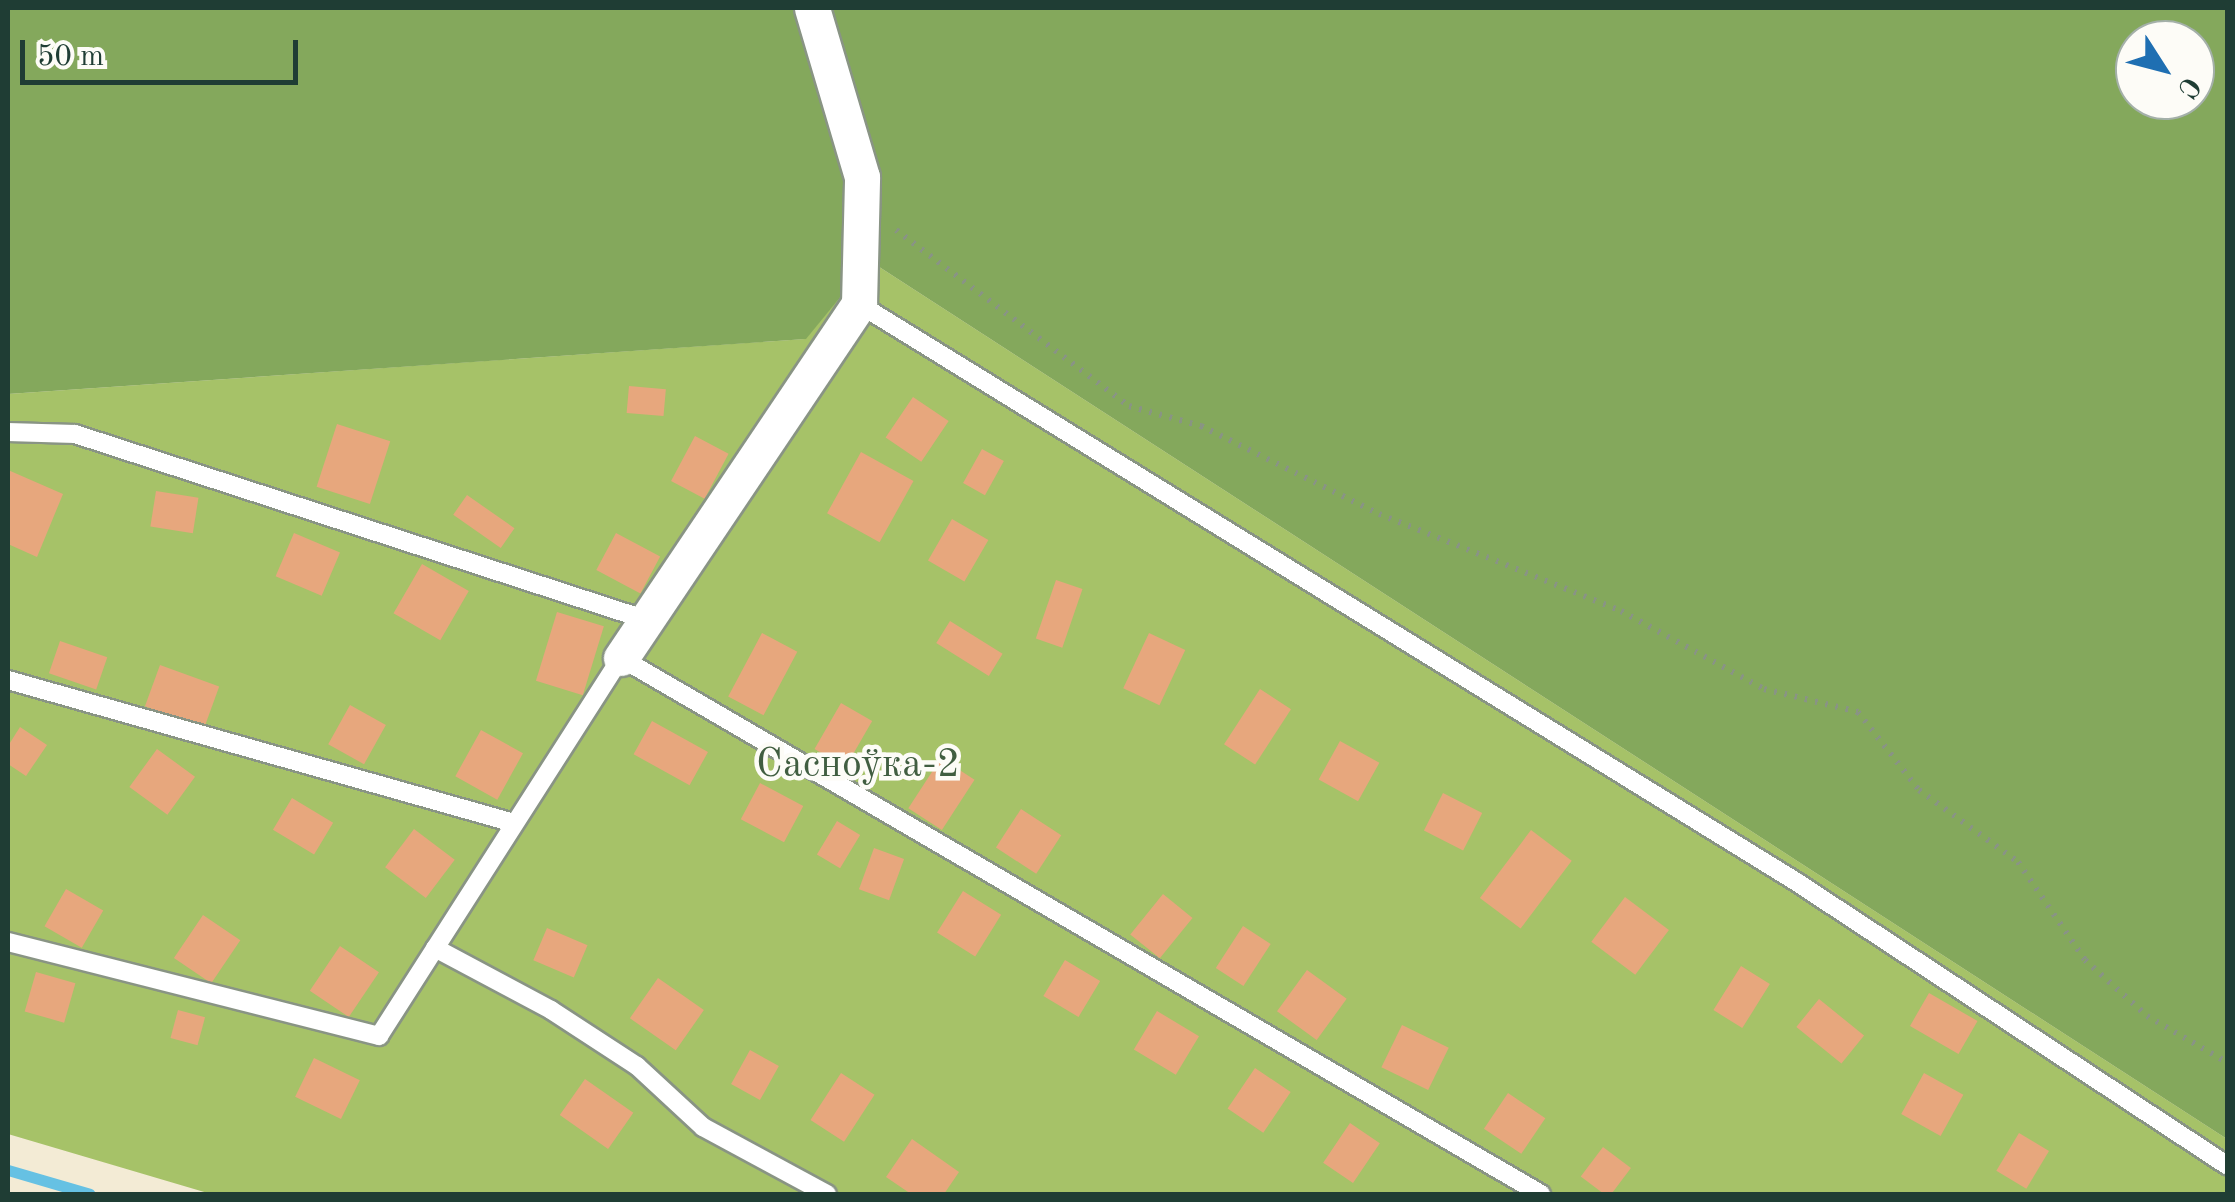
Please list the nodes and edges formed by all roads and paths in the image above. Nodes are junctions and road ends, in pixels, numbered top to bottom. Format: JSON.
{"nodes":[{"id":1,"x":812,"y":8,"type":"edge"},
{"id":2,"x":862,"y":177,"type":"junction"},
{"id":3,"x":859,"y":304,"type":"junction"},
{"id":4,"x":8,"y":432,"type":"edge"},
{"id":5,"x":644,"y":619,"type":"junction"},
{"id":6,"x":622,"y":658,"type":"junction"},
{"id":7,"x":8,"y":680,"type":"edge"},
{"id":8,"x":514,"y":823,"type":"junction"},
{"id":9,"x":8,"y":942,"type":"edge"},
{"id":10,"x":434,"y":948,"type":"junction"},
{"id":11,"x":2228,"y":1064,"type":"edge"},
{"id":12,"x":2228,"y":1166,"type":"edge"},
{"id":13,"x":827,"y":1194,"type":"edge"},
{"id":14,"x":1541,"y":1194,"type":"edge"}],
"edges":[{"from":1,"to":2,"type":"street"},
{"from":2,"to":3,"type":"street"},
{"from":2,"to":11,"type":"path"},
{"from":3,"to":5,"type":"street"},
{"from":3,"to":12,"type":"lane"},
{"from":4,"to":5,"type":"lane"},
{"from":5,"to":6,"type":"street"},
{"from":6,"to":8,"type":"lane"},
{"from":6,"to":14,"type":"lane"},
{"from":7,"to":8,"type":"lane"},
{"from":8,"to":10,"type":"lane"},
{"from":9,"to":10,"type":"lane"},
{"from":10,"to":13,"type":"lane"}]}
